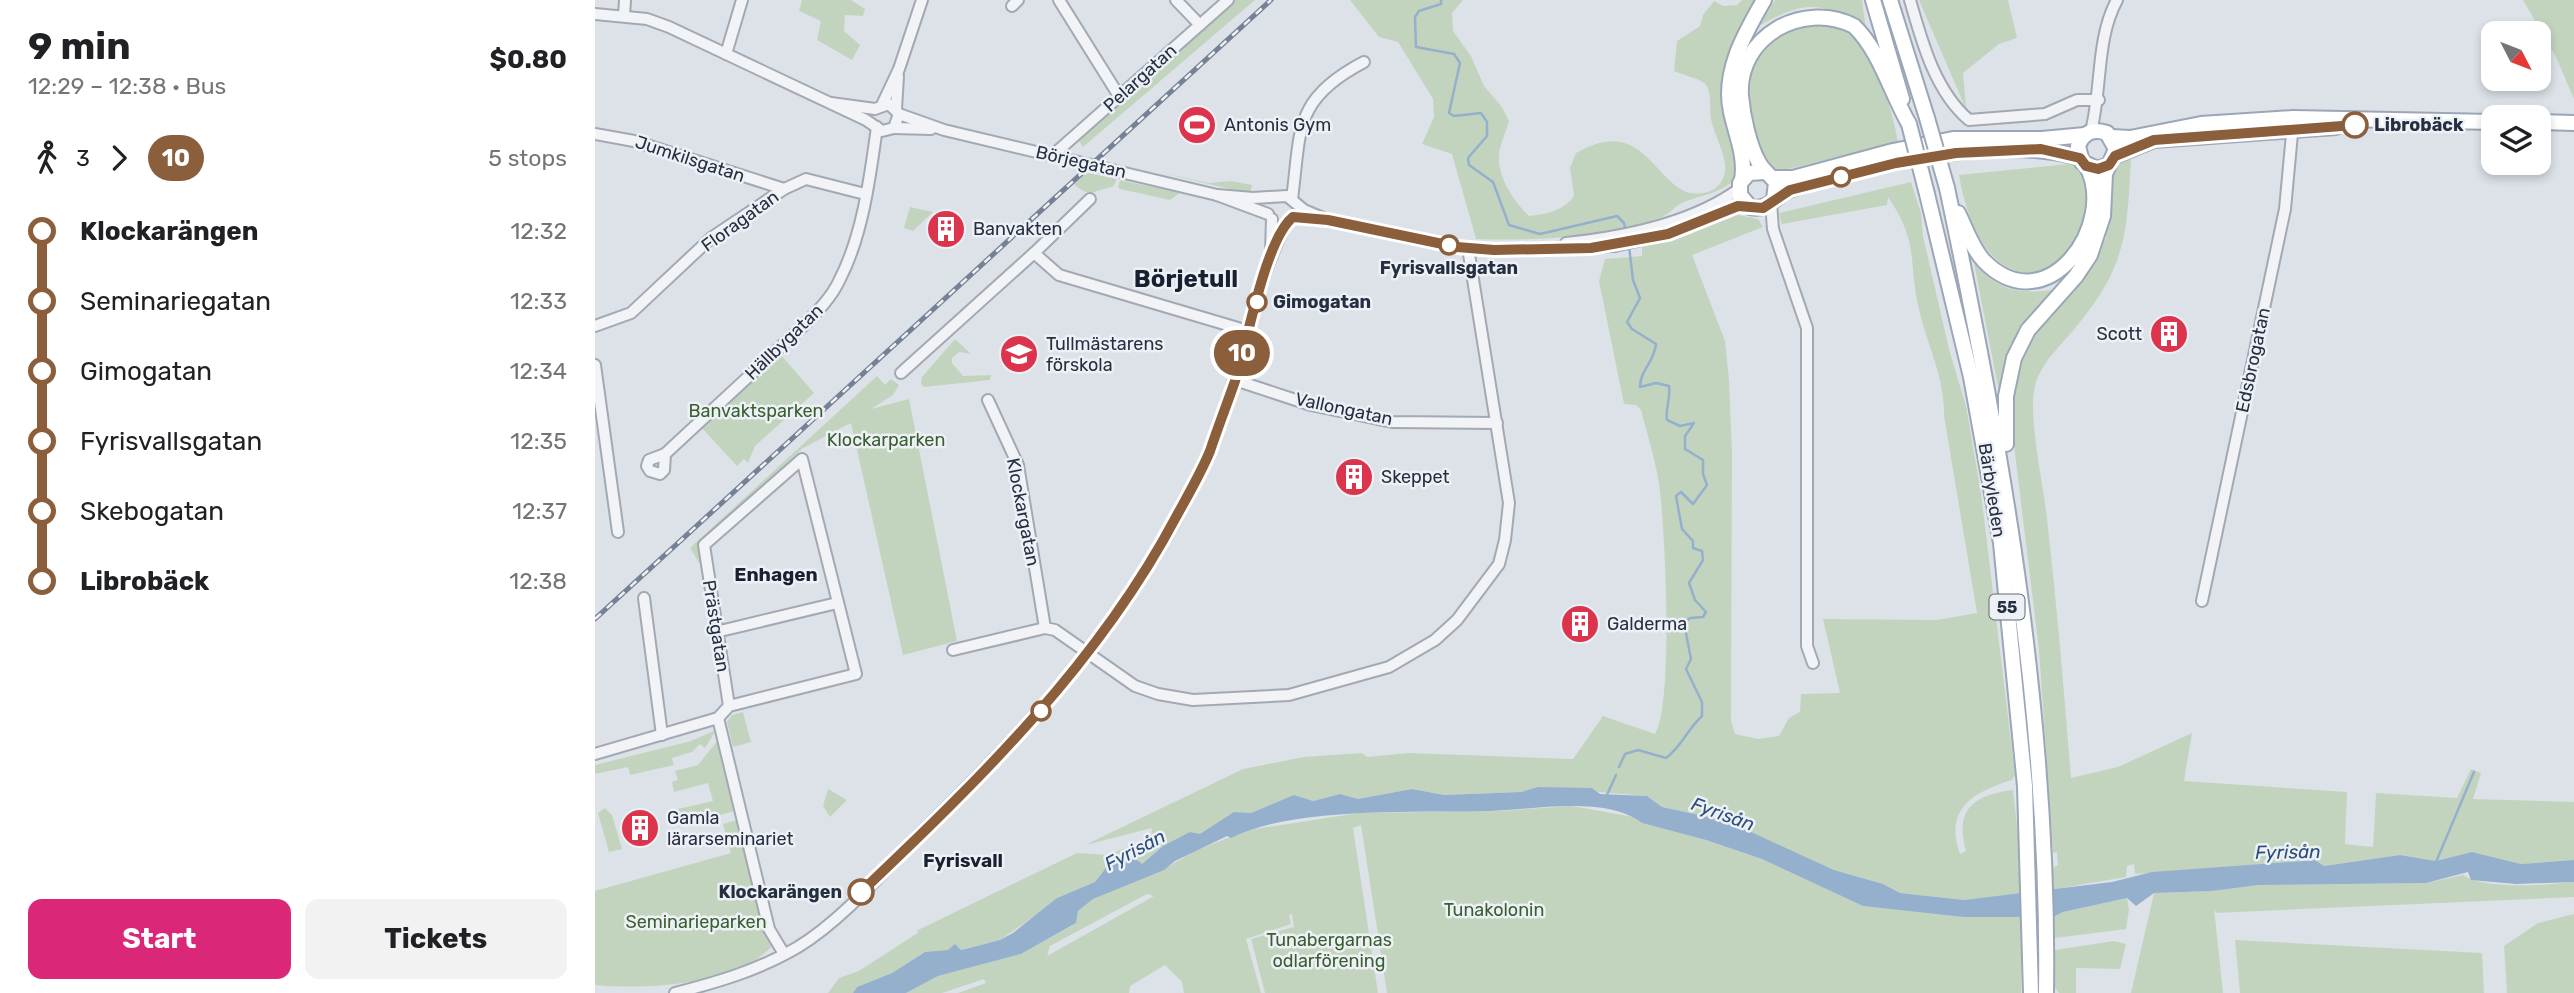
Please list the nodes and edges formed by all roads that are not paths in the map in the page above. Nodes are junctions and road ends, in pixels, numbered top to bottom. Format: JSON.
{"nodes":[{"id":1,"x":625,"y":0,"type":"edge"},
{"id":2,"x":742,"y":0,"type":"edge"},
{"id":3,"x":922,"y":0,"type":"edge"},
{"id":4,"x":1059,"y":0,"type":"edge"},
{"id":5,"x":1175,"y":0,"type":"edge"},
{"id":6,"x":1228,"y":0,"type":"edge"},
{"id":7,"x":1764,"y":0,"type":"edge"},
{"id":8,"x":1873,"y":0,"type":"edge"},
{"id":9,"x":1890,"y":0,"type":"edge"},
{"id":10,"x":1910,"y":0,"type":"edge"},
{"id":11,"x":2117,"y":0,"type":"edge"},
{"id":12,"x":595,"y":14,"type":"edge"},
{"id":13,"x":624,"y":16,"type":"junction"},
{"id":14,"x":1200,"y":25,"type":"junction"},
{"id":15,"x":726,"y":54,"type":"junction"},
{"id":16,"x":1364,"y":62,"type":"dead end"},
{"id":17,"x":899,"y":69,"type":"junction"},
{"id":18,"x":1119,"y":96,"type":"junction"},
{"id":19,"x":2099,"y":100,"type":"junction"},
{"id":20,"x":831,"y":103,"type":"junction"},
{"id":21,"x":879,"y":107,"type":"junction"},
{"id":22,"x":898,"y":111,"type":"junction"},
{"id":23,"x":2481,"y":122,"type":"edge"},
{"id":24,"x":2551,"y":122,"type":"edge"},
{"id":25,"x":2574,"y":123,"type":"edge"},
{"id":26,"x":1909,"y":124,"type":"junction"},
{"id":27,"x":2293,"y":125,"type":"junction"},
{"id":28,"x":876,"y":126,"type":"junction"},
{"id":29,"x":892,"y":129,"type":"junction"},
{"id":30,"x":944,"y":130,"type":"junction"},
{"id":31,"x":595,"y":134,"type":"edge"},
{"id":32,"x":2097,"y":134,"type":"junction"},
{"id":33,"x":1053,"y":155,"type":"junction"},
{"id":34,"x":2112,"y":160,"type":"junction"},
{"id":35,"x":2083,"y":162,"type":"junction"},
{"id":36,"x":873,"y":164,"type":"junction"},
{"id":37,"x":1769,"y":175,"type":"junction"},
{"id":38,"x":1740,"y":185,"type":"junction"},
{"id":39,"x":1947,"y":188,"type":"junction"},
{"id":40,"x":784,"y":189,"type":"junction"},
{"id":41,"x":865,"y":194,"type":"junction"},
{"id":42,"x":1217,"y":194,"type":"junction"},
{"id":43,"x":1286,"y":199,"type":"junction"},
{"id":44,"x":1090,"y":200,"type":"dead end"},
{"id":45,"x":1773,"y":201,"type":"junction"},
{"id":46,"x":1750,"y":206,"type":"junction"},
{"id":47,"x":1270,"y":216,"type":"junction"},
{"id":48,"x":1290,"y":220,"type":"junction"},
{"id":49,"x":1328,"y":220,"type":"junction"},
{"id":50,"x":1773,"y":229,"type":"junction"},
{"id":51,"x":1637,"y":237,"type":"junction"},
{"id":52,"x":1468,"y":248,"type":"junction"},
{"id":53,"x":1034,"y":253,"type":"junction"},
{"id":54,"x":1271,"y":254,"type":"junction"},
{"id":55,"x":595,"y":326,"type":"edge"},
{"id":56,"x":1248,"y":331,"type":"junction"},
{"id":57,"x":595,"y":365,"type":"edge"},
{"id":58,"x":901,"y":373,"type":"dead end"},
{"id":59,"x":1235,"y":380,"type":"junction"},
{"id":60,"x":988,"y":400,"type":"dead end"},
{"id":61,"x":1497,"y":423,"type":"junction"},
{"id":62,"x":600,"y":427,"type":"edge"},
{"id":63,"x":665,"y":454,"type":"dead end"},
{"id":64,"x":2003,"y":468,"type":"junction"},
{"id":65,"x":618,"y":532,"type":"dead end"},
{"id":66,"x":644,"y":598,"type":"dead end"},
{"id":67,"x":2202,"y":601,"type":"dead end"},
{"id":68,"x":837,"y":603,"type":"junction"},
{"id":69,"x":1045,"y":628,"type":"junction"},
{"id":70,"x":716,"y":632,"type":"junction"},
{"id":71,"x":953,"y":650,"type":"dead end"},
{"id":72,"x":1089,"y":654,"type":"junction"},
{"id":73,"x":1813,"y":663,"type":"dead end"},
{"id":74,"x":729,"y":706,"type":"junction"},
{"id":75,"x":718,"y":718,"type":"junction"},
{"id":76,"x":662,"y":735,"type":"junction"},
{"id":77,"x":595,"y":754,"type":"edge"},
{"id":78,"x":2035,"y":839,"type":"junction"},
{"id":79,"x":784,"y":954,"type":"junction"},
{"id":80,"x":2039,"y":987,"type":"edge"},
{"id":81,"x":675,"y":993,"type":"edge"}],
"edges":[{"from":1,"to":13,"type":"street"},
{"from":2,"to":15,"type":"street"},
{"from":3,"to":17,"type":"street"},
{"from":4,"to":18,"type":"street"},
{"from":5,"to":14,"type":"street"},
{"from":6,"to":14,"type":"street","name":"Pelargatan"},
{"from":7,"to":38,"type":"main road"},
{"from":8,"to":26,"type":"main road","name":"Bärbyleden","number":"55"},
{"from":9,"to":39,"type":"main road","name":"Bärbyleden","number":"55","bridge":true},
{"from":10,"to":19,"type":"street"},
{"from":11,"to":19,"type":"street"},
{"from":12,"to":13,"type":"street","name":"Börjegatan"},
{"from":13,"to":15,"type":"street","name":"Börjegatan"},
{"from":14,"to":18,"type":"street","name":"Pelargatan"},
{"from":15,"to":20,"type":"street","name":"Börjegatan"},
{"from":16,"to":43,"type":"street"},
{"from":17,"to":21,"type":"street"},
{"from":17,"to":22,"type":"street"},
{"from":18,"to":33,"type":"street","name":"Pelargatan"},
{"from":19,"to":32,"type":"street"},
{"from":20,"to":21,"type":"street","name":"Börjegatan"},
{"from":20,"to":28,"type":"street","name":"Börjegatan"},
{"from":21,"to":22,"type":"street","name":"Börjegatan"},
{"from":21,"to":28,"type":"street"},
{"from":22,"to":29,"type":"street"},
{"from":22,"to":30,"type":"street","name":"Börjegatan"},
{"from":23,"to":27,"type":"main road"},
{"from":24,"to":25,"type":"main road"},
{"from":26,"to":37,"type":"main road"},
{"from":26,"to":78,"type":"main road","name":"Bärbyleden","number":"55","bridge":true},
{"from":27,"to":32,"type":"main road"},
{"from":27,"to":34,"type":"main road"},
{"from":27,"to":67,"type":"street","name":"Edsbrogatan"},
{"from":28,"to":29,"type":"street","name":"Börjegatan"},
{"from":28,"to":36,"type":"street","name":"Hällbygatan"},
{"from":29,"to":30,"type":"street","name":"Börjegatan"},
{"from":29,"to":36,"type":"street","name":"Hällbygatan"},
{"from":30,"to":33,"type":"street","name":"Börjegatan"},
{"from":31,"to":40,"type":"street","name":"Jumkilsgatan"},
{"from":32,"to":34,"type":"main road"},
{"from":32,"to":35,"type":"main road"},
{"from":32,"to":37,"type":"main road"},
{"from":33,"to":42,"type":"street","name":"Börjegatan"},
{"from":34,"to":35,"type":"main road"},
{"from":34,"to":64,"type":"main road"},
{"from":35,"to":39,"type":"main road"},
{"from":35,"to":45,"type":"main road"},
{"from":36,"to":41,"type":"street","name":"Hällbygatan"},
{"from":37,"to":38,"type":"main road"},
{"from":37,"to":45,"type":"main road"},
{"from":38,"to":46,"type":"main road"},
{"from":38,"to":51,"type":"street","name":"Börjegatan"},
{"from":39,"to":64,"type":"main road","name":"Bärbyleden","number":"55"},
{"from":40,"to":41,"type":"street","name":"Floragatan"},
{"from":40,"to":55,"type":"street","name":"Floragatan"},
{"from":41,"to":63,"type":"street","name":"Hällbygatan"},
{"from":42,"to":43,"type":"street","name":"Börjegatan"},
{"from":42,"to":47,"type":"street","name":"Börjegatan"},
{"from":43,"to":47,"type":"street"},
{"from":43,"to":48,"type":"street"},
{"from":43,"to":49,"type":"street","name":"Börjegatan"},
{"from":44,"to":53,"type":"street"},
{"from":45,"to":46,"type":"main road"},
{"from":45,"to":50,"type":"street"},
{"from":46,"to":50,"type":"street"},
{"from":46,"to":51,"type":"street","name":"Börjegatan"},
{"from":47,"to":48,"type":"street","name":"Börjegatan"},
{"from":47,"to":54,"type":"street"},
{"from":48,"to":49,"type":"street","name":"Börjegatan"},
{"from":48,"to":54,"type":"street"},
{"from":49,"to":52,"type":"street","name":"Börjegatan"},
{"from":50,"to":73,"type":"street"},
{"from":51,"to":52,"type":"street","name":"Börjegatan"},
{"from":52,"to":61,"type":"street"},
{"from":53,"to":56,"type":"street"},
{"from":53,"to":58,"type":"street"},
{"from":54,"to":56,"type":"street"},
{"from":56,"to":59,"type":"street"},
{"from":57,"to":62,"type":"street"},
{"from":59,"to":61,"type":"street","name":"Vallongatan"},
{"from":59,"to":72,"type":"street"},
{"from":60,"to":69,"type":"street","name":"Klockargatan"},
{"from":61,"to":72,"type":"street"},
{"from":62,"to":65,"type":"street"},
{"from":64,"to":78,"type":"main road","name":"Bärbyleden","number":"55"},
{"from":66,"to":76,"type":"street"},
{"from":68,"to":70,"type":"street"},
{"from":68,"to":70,"type":"street","name":"Prästgatan"},
{"from":68,"to":74,"type":"street"},
{"from":69,"to":71,"type":"street"},
{"from":69,"to":72,"type":"street"},
{"from":70,"to":74,"type":"street","name":"Prästgatan"},
{"from":72,"to":79,"type":"street"},
{"from":74,"to":75,"type":"street"},
{"from":75,"to":76,"type":"street"},
{"from":75,"to":79,"type":"street"},
{"from":76,"to":77,"type":"street"},
{"from":78,"to":80,"type":"main road","name":"Bärbyleden","number":"55"},
{"from":79,"to":81,"type":"street"}]}
